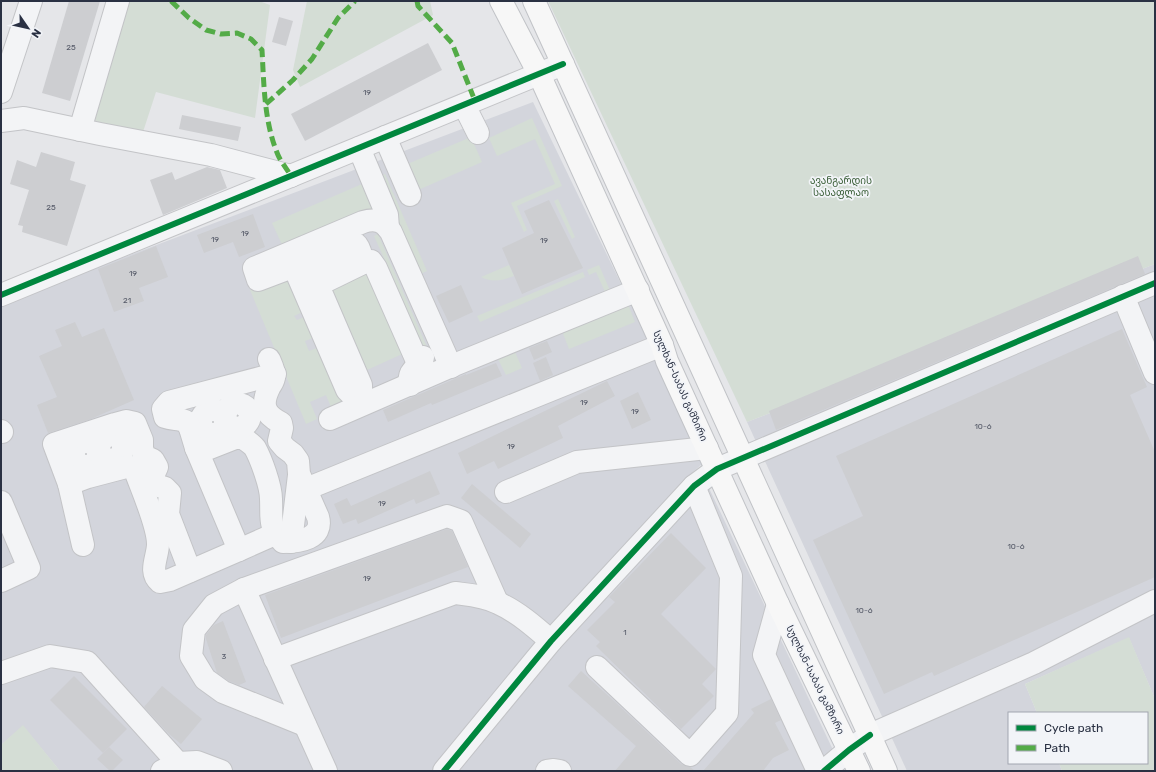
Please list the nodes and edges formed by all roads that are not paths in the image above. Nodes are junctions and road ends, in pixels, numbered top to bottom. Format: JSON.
{"nodes":[{"id":1,"x":31,"y":1,"type":"edge"},
{"id":2,"x":118,"y":1,"type":"edge"},
{"id":3,"x":501,"y":1,"type":"edge"},
{"id":4,"x":534,"y":1,"type":"edge"},
{"id":5,"x":563,"y":64,"type":"junction"},
{"id":6,"x":539,"y":74,"type":"junction"},
{"id":7,"x":1,"y":92,"type":"edge"},
{"id":8,"x":464,"y":105,"type":"junction"},
{"id":9,"x":1,"y":121,"type":"edge"},
{"id":10,"x":80,"y":130,"type":"junction"},
{"id":11,"x":478,"y":132,"type":"dead end"},
{"id":12,"x":385,"y":137,"type":"junction"},
{"id":13,"x":359,"y":148,"type":"junction"},
{"id":14,"x":291,"y":176,"type":"junction"},
{"id":15,"x":410,"y":195,"type":"dead end"},
{"id":16,"x":388,"y":228,"type":"junction"},
{"id":17,"x":340,"y":258,"type":"dead end"},
{"id":18,"x":373,"y":259,"type":"junction"},
{"id":19,"x":302,"y":262,"type":"junction"},
{"id":20,"x":1155,"y":283,"type":"edge"},
{"id":21,"x":638,"y":290,"type":"junction"},
{"id":22,"x":1,"y":295,"type":"edge"},
{"id":23,"x":1123,"y":296,"type":"junction"},
{"id":24,"x":419,"y":306,"type":"junction"},
{"id":25,"x":310,"y":307,"type":"junction"},
{"id":26,"x":662,"y":345,"type":"junction"},
{"id":27,"x":447,"y":368,"type":"junction"},
{"id":28,"x":1155,"y":373,"type":"edge"},
{"id":29,"x":406,"y":381,"type":"junction"},
{"id":30,"x":359,"y":393,"type":"junction"},
{"id":31,"x":330,"y":419,"type":"dead end"},
{"id":32,"x":225,"y":420,"type":"dead end"},
{"id":33,"x":195,"y":432,"type":"junction"},
{"id":34,"x":142,"y":448,"type":"junction"},
{"id":35,"x":707,"y":448,"type":"junction"},
{"id":36,"x":99,"y":452,"type":"dead end"},
{"id":37,"x":743,"y":458,"type":"junction"},
{"id":38,"x":131,"y":467,"type":"junction"},
{"id":39,"x":68,"y":469,"type":"junction"},
{"id":40,"x":717,"y":469,"type":"junction"},
{"id":41,"x":302,"y":481,"type":"junction"},
{"id":42,"x":694,"y":486,"type":"junction"},
{"id":43,"x":506,"y":492,"type":"dead end"},
{"id":44,"x":1,"y":502,"type":"edge"},
{"id":45,"x":283,"y":538,"type":"junction"},
{"id":46,"x":83,"y":545,"type":"dead end"},
{"id":47,"x":239,"y":550,"type":"junction"},
{"id":48,"x":190,"y":571,"type":"junction"},
{"id":49,"x":1,"y":581,"type":"edge"},
{"id":50,"x":244,"y":589,"type":"junction"},
{"id":51,"x":1155,"y":601,"type":"edge"},
{"id":52,"x":497,"y":602,"type":"junction"},
{"id":53,"x":778,"y":604,"type":"junction"},
{"id":54,"x":551,"y":641,"type":"junction"},
{"id":55,"x":275,"y":659,"type":"junction"},
{"id":56,"x":597,"y":668,"type":"dead end"},
{"id":57,"x":1,"y":673,"type":"edge"},
{"id":58,"x":305,"y":725,"type":"junction"},
{"id":59,"x":870,"y":735,"type":"junction"},
{"id":60,"x":849,"y":750,"type":"junction"},
{"id":61,"x":170,"y":767,"type":"edge"},
{"id":62,"x":221,"y":771,"type":"edge"},
{"id":63,"x":326,"y":771,"type":"edge"},
{"id":64,"x":444,"y":771,"type":"edge"},
{"id":65,"x":547,"y":771,"type":"edge"},
{"id":66,"x":560,"y":771,"type":"edge"},
{"id":67,"x":818,"y":771,"type":"edge"},
{"id":68,"x":824,"y":771,"type":"edge"},
{"id":69,"x":858,"y":771,"type":"edge"},
{"id":70,"x":886,"y":771,"type":"edge"}],
"edges":[{"from":1,"to":7,"type":"street"},
{"from":2,"to":10,"type":"street"},
{"from":3,"to":6,"type":"main road","name":"სულხან-საბას გამზირი"},
{"from":4,"to":5,"type":"main road"},
{"from":5,"to":6,"type":"street"},
{"from":5,"to":37,"type":"main road"},
{"from":6,"to":8,"type":"street"},
{"from":6,"to":21,"type":"main road","name":"სულხან-საბას გამზირი"},
{"from":8,"to":11,"type":"street"},
{"from":8,"to":12,"type":"street"},
{"from":9,"to":10,"type":"street"},
{"from":10,"to":14,"type":"street"},
{"from":12,"to":13,"type":"street"},
{"from":12,"to":15,"type":"street"},
{"from":13,"to":14,"type":"street"},
{"from":13,"to":16,"type":"street"},
{"from":14,"to":22,"type":"street"},
{"from":16,"to":19,"type":"street"},
{"from":16,"to":24,"type":"street"},
{"from":17,"to":19,"type":"street"},
{"from":18,"to":24,"type":"street"},
{"from":18,"to":25,"type":"street"},
{"from":18,"to":29,"type":"street"},
{"from":19,"to":25,"type":"street"},
{"from":20,"to":23,"type":"street"},
{"from":21,"to":26,"type":"main road","name":"სულხან-საბას გამზირი"},
{"from":21,"to":27,"type":"street"},
{"from":23,"to":28,"type":"street"},
{"from":23,"to":37,"type":"street"},
{"from":24,"to":27,"type":"street"},
{"from":25,"to":30,"type":"street"},
{"from":25,"to":30,"type":"street"},
{"from":26,"to":35,"type":"main road","name":"სულხან-საბას გამზირი"},
{"from":26,"to":41,"type":"street"},
{"from":27,"to":29,"type":"street"},
{"from":29,"to":30,"type":"street"},
{"from":29,"to":31,"type":"street"},
{"from":32,"to":33,"type":"street"},
{"from":33,"to":41,"type":"street"},
{"from":33,"to":45,"type":"street"},
{"from":33,"to":47,"type":"street"},
{"from":34,"to":38,"type":"street"},
{"from":34,"to":39,"type":"street"},
{"from":34,"to":48,"type":"street"},
{"from":35,"to":40,"type":"main road","name":"სულხან-საბას გამზირი"},
{"from":35,"to":43,"type":"street"},
{"from":36,"to":39,"type":"street"},
{"from":37,"to":40,"type":"street"},
{"from":37,"to":59,"type":"main road"},
{"from":38,"to":39,"type":"street"},
{"from":38,"to":48,"type":"street"},
{"from":39,"to":46,"type":"street"},
{"from":40,"to":42,"type":"street"},
{"from":40,"to":53,"type":"main road","name":"სულხან-საბას გამზირი"},
{"from":41,"to":45,"type":"street"},
{"from":42,"to":54,"type":"street"},
{"from":42,"to":56,"type":"street"},
{"from":44,"to":49,"type":"street"},
{"from":45,"to":47,"type":"street"},
{"from":47,"to":48,"type":"street"},
{"from":50,"to":52,"type":"street"},
{"from":50,"to":55,"type":"street"},
{"from":50,"to":58,"type":"street"},
{"from":51,"to":59,"type":"street"},
{"from":52,"to":54,"type":"street"},
{"from":52,"to":55,"type":"street"},
{"from":53,"to":60,"type":"main road","name":"სულხან-საბას გამზირი"},
{"from":53,"to":67,"type":"street"},
{"from":54,"to":64,"type":"street"},
{"from":55,"to":58,"type":"street"},
{"from":57,"to":61,"type":"street"},
{"from":58,"to":63,"type":"street"},
{"from":59,"to":60,"type":"street"},
{"from":59,"to":70,"type":"main road"},
{"from":60,"to":68,"type":"street"},
{"from":60,"to":69,"type":"main road","name":"სულხან-საბას გამზირი"},
{"from":61,"to":62,"type":"street"},
{"from":65,"to":66,"type":"street"}]}
